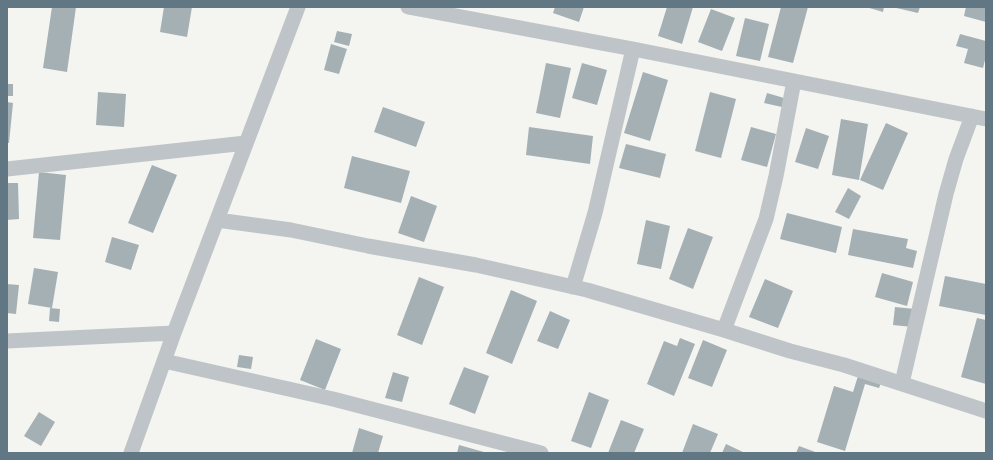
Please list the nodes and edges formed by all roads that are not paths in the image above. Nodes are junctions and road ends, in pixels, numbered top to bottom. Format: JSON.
{"nodes":[{"id":1,"x":298,"y":7,"type":"edge"},
{"id":2,"x":408,"y":7,"type":"edge"},
{"id":3,"x":633,"y":49,"type":"junction"},
{"id":4,"x":794,"y":81,"type":"junction"},
{"id":5,"x":979,"y":118,"type":"edge"},
{"id":6,"x":246,"y":143,"type":"junction"},
{"id":7,"x":7,"y":169,"type":"edge"},
{"id":8,"x":217,"y":220,"type":"junction"},
{"id":9,"x":573,"y":287,"type":"junction"},
{"id":10,"x":724,"y":330,"type":"junction"},
{"id":11,"x":174,"y":333,"type":"junction"},
{"id":12,"x":7,"y":341,"type":"edge"},
{"id":13,"x":164,"y":360,"type":"junction"},
{"id":14,"x":902,"y":383,"type":"junction"},
{"id":15,"x":986,"y":411,"type":"edge"},
{"id":16,"x":131,"y":453,"type":"edge"},
{"id":17,"x":541,"y":453,"type":"edge"}],
"edges":[{"from":1,"to":6,"type":"street"},
{"from":2,"to":3,"type":"street"},
{"from":3,"to":4,"type":"street"},
{"from":3,"to":9,"type":"street"},
{"from":4,"to":5,"type":"street"},
{"from":4,"to":10,"type":"street"},
{"from":5,"to":14,"type":"street"},
{"from":6,"to":7,"type":"street"},
{"from":6,"to":8,"type":"street"},
{"from":8,"to":9,"type":"street"},
{"from":8,"to":11,"type":"street"},
{"from":9,"to":10,"type":"street"},
{"from":10,"to":14,"type":"street"},
{"from":11,"to":12,"type":"street"},
{"from":11,"to":13,"type":"street"},
{"from":13,"to":16,"type":"street"},
{"from":13,"to":17,"type":"street"},
{"from":14,"to":15,"type":"street"}]}
